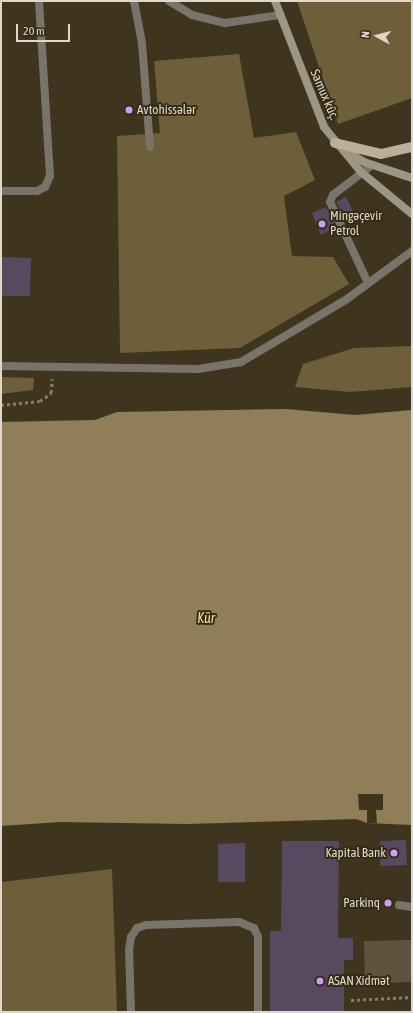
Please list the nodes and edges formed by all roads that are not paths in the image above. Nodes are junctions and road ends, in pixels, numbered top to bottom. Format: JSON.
{"nodes":[{"id":1,"x":38,"y":1,"type":"edge"},
{"id":2,"x":134,"y":1,"type":"edge"},
{"id":3,"x":169,"y":1,"type":"edge"},
{"id":4,"x":275,"y":1,"type":"edge"},
{"id":5,"x":280,"y":15,"type":"junction"},
{"id":6,"x":335,"y":143,"type":"junction"},
{"id":7,"x":150,"y":147,"type":"dead end"},
{"id":8,"x":412,"y":147,"type":"edge"},
{"id":9,"x":372,"y":165,"type":"junction"},
{"id":10,"x":362,"y":172,"type":"junction"},
{"id":11,"x":412,"y":178,"type":"edge"},
{"id":12,"x":1,"y":192,"type":"edge"},
{"id":13,"x":412,"y":214,"type":"edge"},
{"id":14,"x":412,"y":251,"type":"edge"},
{"id":15,"x":368,"y":284,"type":"junction"},
{"id":16,"x":1,"y":366,"type":"edge"},
{"id":17,"x":399,"y":905,"type":"dead end"},
{"id":18,"x":412,"y":907,"type":"edge"},
{"id":19,"x":130,"y":1012,"type":"edge"},
{"id":20,"x":258,"y":1012,"type":"edge"}],
"edges":[{"from":1,"to":12,"type":"street"},
{"from":2,"to":7,"type":"street"},
{"from":3,"to":5,"type":"street"},
{"from":4,"to":5,"type":"main road","name":"Samux küç."},
{"from":5,"to":6,"type":"main road","name":"Samux küç."},
{"from":6,"to":8,"type":"main road"},
{"from":6,"to":9,"type":"main road"},
{"from":6,"to":10,"type":"main road","name":"Samux küç."},
{"from":9,"to":10,"type":"street"},
{"from":9,"to":11,"type":"main road"},
{"from":10,"to":13,"type":"main road","name":"Samux küç."},
{"from":10,"to":15,"type":"street"},
{"from":14,"to":15,"type":"street"},
{"from":15,"to":16,"type":"street"},
{"from":17,"to":18,"type":"street"},
{"from":19,"to":20,"type":"street"}]}
